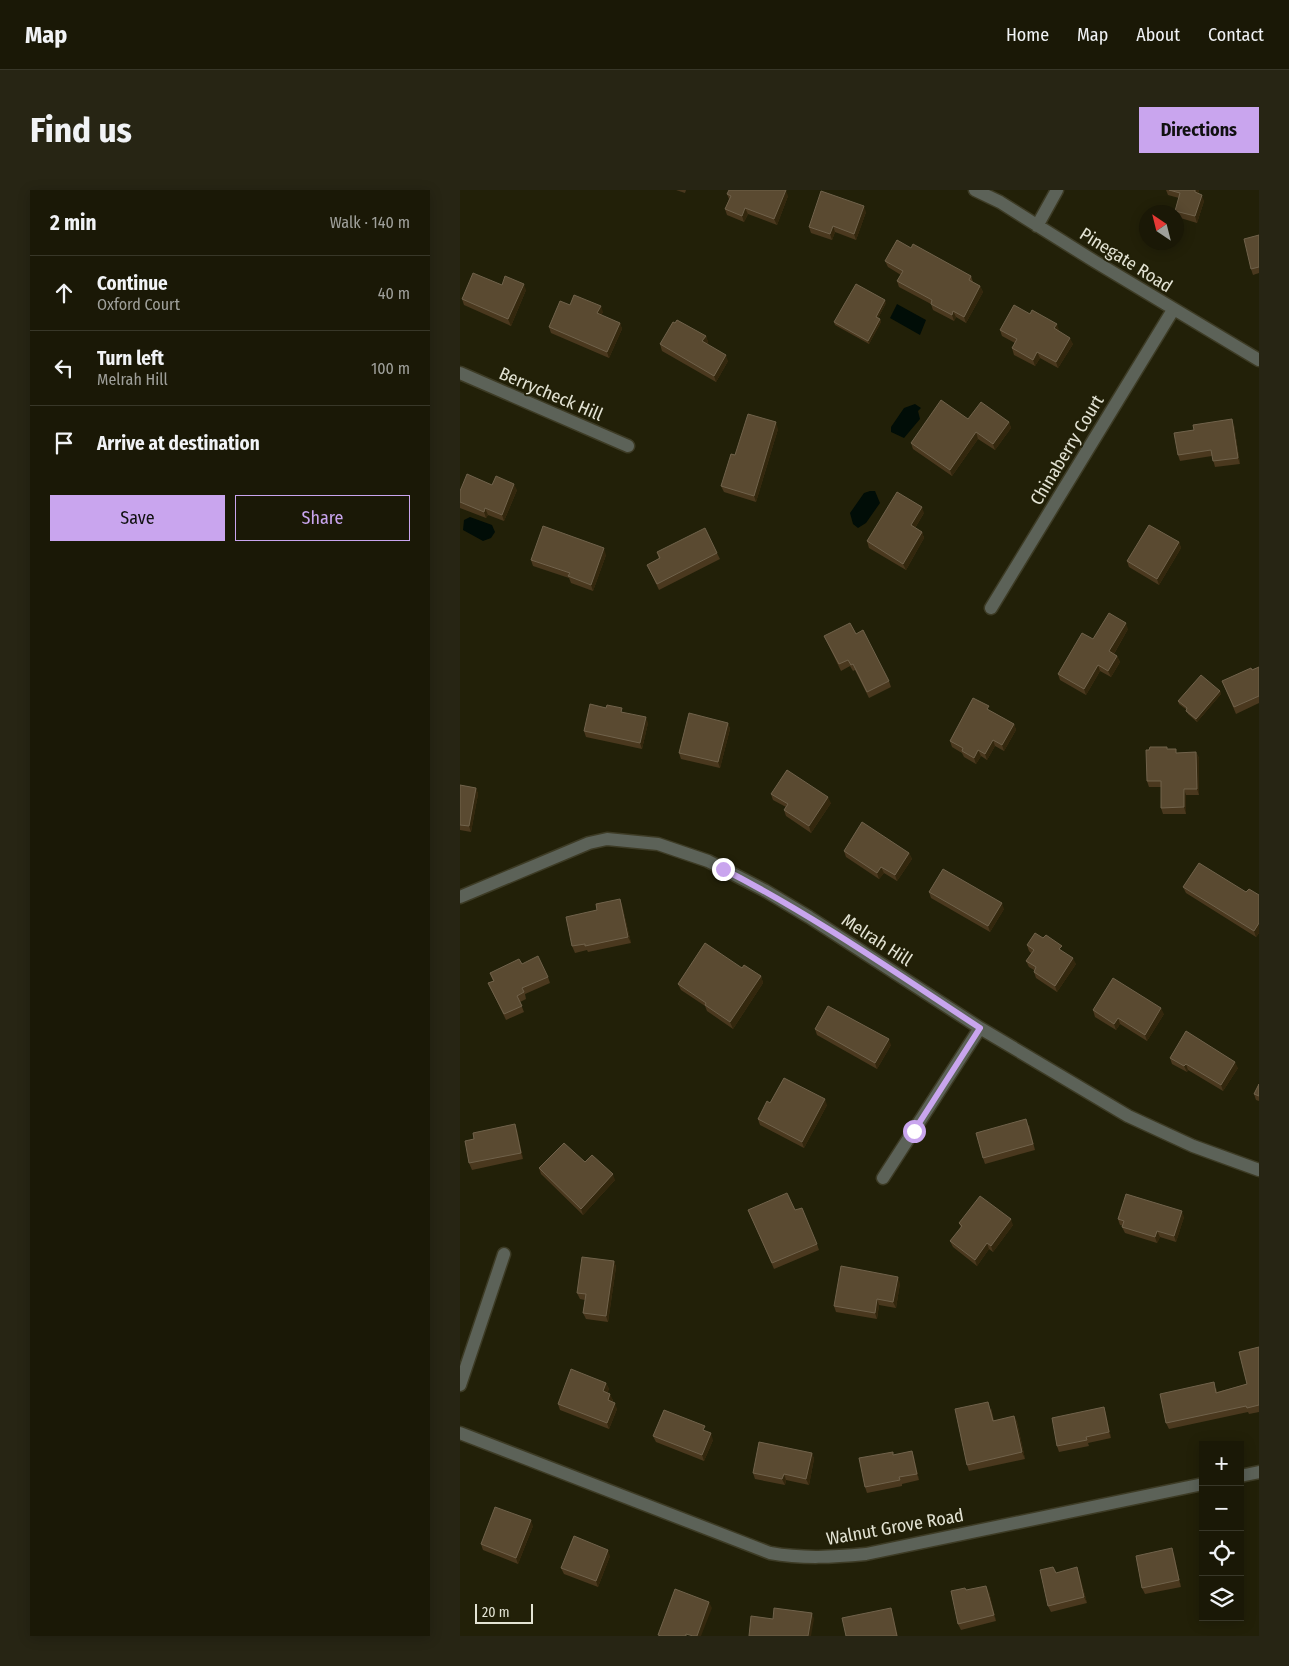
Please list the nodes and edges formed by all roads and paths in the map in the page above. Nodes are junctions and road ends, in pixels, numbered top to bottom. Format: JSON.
{"nodes":[{"id":1,"x":975,"y":190,"type":"edge"},
{"id":2,"x":1057,"y":190,"type":"edge"},
{"id":3,"x":1038,"y":226,"type":"junction"},
{"id":4,"x":1173,"y":310,"type":"junction"},
{"id":5,"x":1259,"y":360,"type":"edge"},
{"id":6,"x":460,"y":374,"type":"edge"},
{"id":7,"x":628,"y":446,"type":"dead end"},
{"id":8,"x":991,"y":608,"type":"dead end"},
{"id":9,"x":460,"y":897,"type":"edge"},
{"id":10,"x":980,"y":1028,"type":"junction"},
{"id":11,"x":1259,"y":1170,"type":"edge"},
{"id":12,"x":883,"y":1178,"type":"dead end"},
{"id":13,"x":504,"y":1254,"type":"dead end"},
{"id":14,"x":460,"y":1386,"type":"edge"},
{"id":15,"x":460,"y":1433,"type":"edge"},
{"id":16,"x":1259,"y":1472,"type":"edge"},
{"id":17,"x":1244,"y":1475,"type":"edge"},
{"id":18,"x":1199,"y":1485,"type":"edge"}],
"edges":[{"from":1,"to":3,"type":"street","name":"Pinegate Road"},
{"from":2,"to":3,"type":"street"},
{"from":3,"to":4,"type":"street","name":"Pinegate Road"},
{"from":4,"to":5,"type":"street","name":"Pinegate Road"},
{"from":4,"to":8,"type":"street","name":"Chinaberry Court"},
{"from":6,"to":7,"type":"street","name":"Berrycheck Hill"},
{"from":9,"to":10,"type":"street","name":"Melrah Hill"},
{"from":10,"to":11,"type":"street","name":"Melrah Hill"},
{"from":10,"to":12,"type":"street"},
{"from":13,"to":14,"type":"street"},
{"from":15,"to":18,"type":"street","name":"Walnut Grove Road"},
{"from":16,"to":17,"type":"street"}]}
